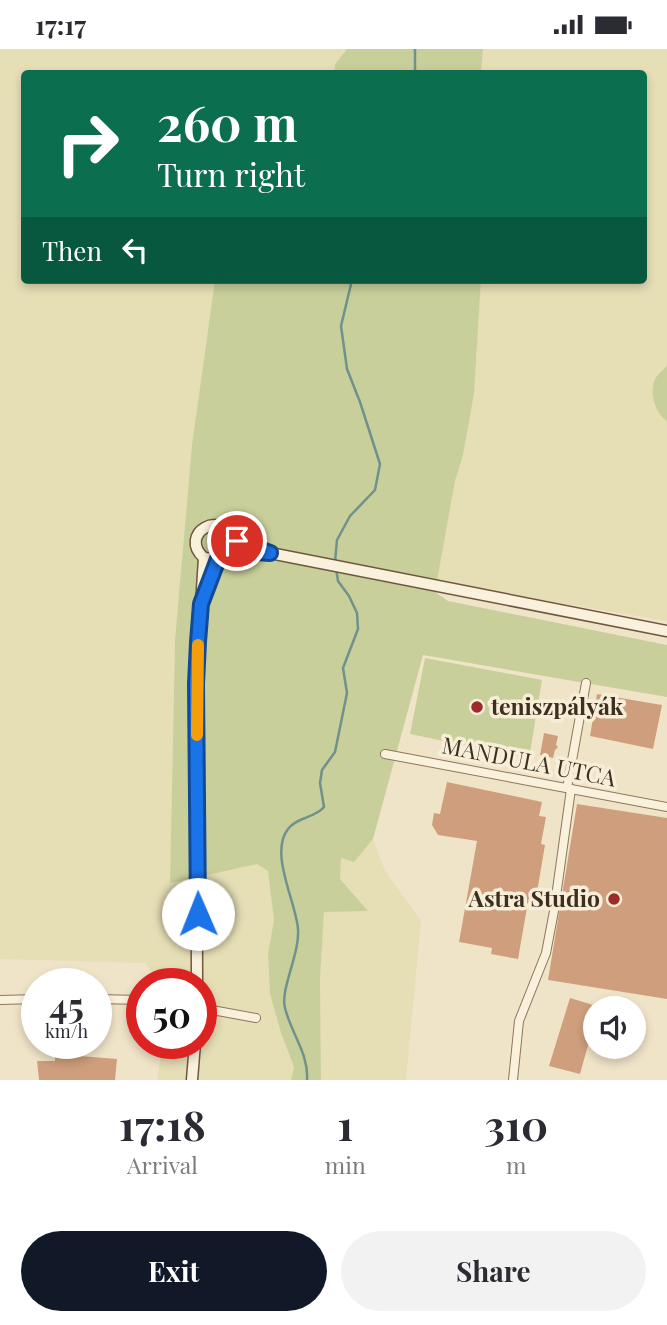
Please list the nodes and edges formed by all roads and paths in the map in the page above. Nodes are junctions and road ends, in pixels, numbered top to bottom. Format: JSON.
{"nodes":[{"id":1,"x":230,"y":544,"type":"junction"},
{"id":2,"x":204,"y":558,"type":"junction"},
{"id":3,"x":218,"y":559,"type":"junction"},
{"id":4,"x":201,"y":604,"type":"junction"},
{"id":5,"x":667,"y":631,"type":"edge"},
{"id":6,"x":586,"y":683,"type":"dead end"},
{"id":7,"x":385,"y":754,"type":"dead end"},
{"id":8,"x":569,"y":789,"type":"junction"},
{"id":9,"x":667,"y":807,"type":"edge"},
{"id":10,"x":197,"y":968,"type":"edge"},
{"id":11,"x":21,"y":999,"type":"edge"},
{"id":12,"x":0,"y":1000,"type":"edge"},
{"id":13,"x":217,"y":1011,"type":"edge"},
{"id":14,"x":256,"y":1018,"type":"dead end"},
{"id":15,"x":193,"y":1059,"type":"edge"},
{"id":16,"x":191,"y":1080,"type":"edge"},
{"id":17,"x":513,"y":1080,"type":"edge"}],
"edges":[{"from":1,"to":2,"type":"main road"},
{"from":1,"to":3,"type":"main road"},
{"from":1,"to":5,"type":"main road"},
{"from":2,"to":3,"type":"main road"},
{"from":2,"to":4,"type":"main road"},
{"from":3,"to":4,"type":"main road"},
{"from":4,"to":10,"type":"main road"},
{"from":6,"to":8,"type":"street"},
{"from":7,"to":8,"type":"street","name":"MANDULA UTCA"},
{"from":8,"to":9,"type":"street","name":"MANDULA UTCA"},
{"from":8,"to":17,"type":"street"},
{"from":11,"to":12,"type":"street"},
{"from":13,"to":14,"type":"street"},
{"from":15,"to":16,"type":"main road"}]}
